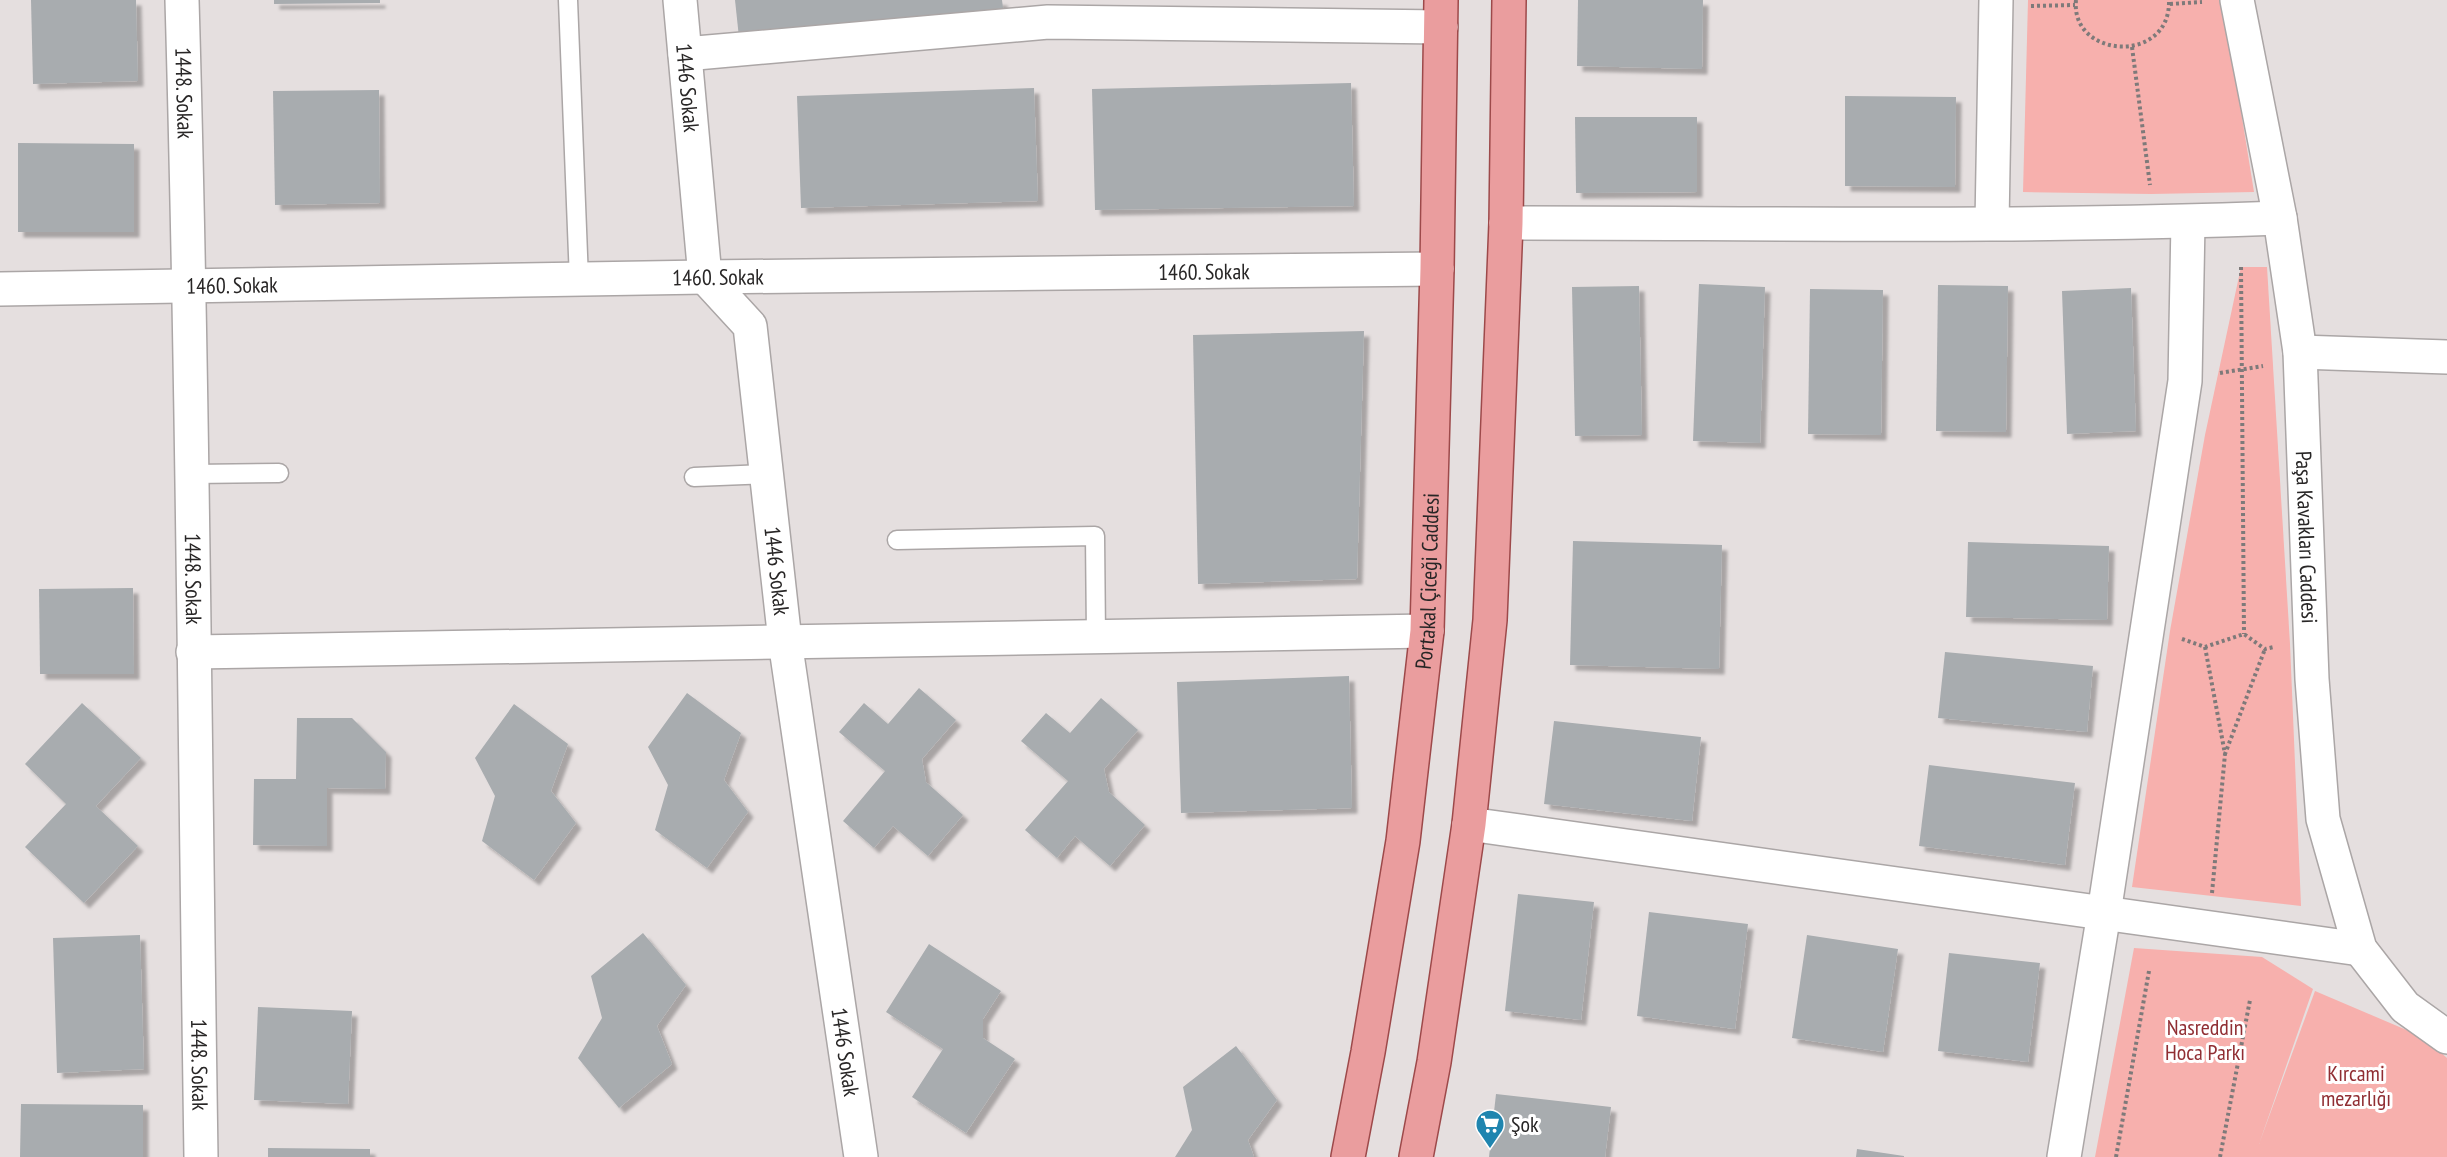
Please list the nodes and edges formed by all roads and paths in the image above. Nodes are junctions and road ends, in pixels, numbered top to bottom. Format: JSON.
{"nodes":[{"id":1,"x":182,"y":0,"type":"edge"},
{"id":2,"x":568,"y":0,"type":"edge"},
{"id":3,"x":680,"y":0,"type":"edge"},
{"id":4,"x":1509,"y":0,"type":"edge"},
{"id":5,"x":2169,"y":0,"type":"edge"},
{"id":6,"x":2237,"y":0,"type":"edge"},
{"id":7,"x":2012,"y":3,"type":"edge"},
{"id":8,"x":2075,"y":3,"type":"edge"},
{"id":9,"x":1046,"y":11,"type":"edge"},
{"id":10,"x":1441,"y":14,"type":"edge"},
{"id":11,"x":2132,"y":47,"type":"junction"},
{"id":12,"x":685,"y":54,"type":"junction"},
{"id":13,"x":2151,"y":194,"type":"dead end"},
{"id":14,"x":2280,"y":218,"type":"junction"},
{"id":15,"x":2188,"y":222,"type":"junction"},
{"id":16,"x":1506,"y":223,"type":"junction"},
{"id":17,"x":1992,"y":223,"type":"junction"},
{"id":18,"x":2241,"y":267,"type":"dead end"},
{"id":19,"x":1437,"y":269,"type":"junction"},
{"id":20,"x":705,"y":278,"type":"junction"},
{"id":21,"x":579,"y":280,"type":"junction"},
{"id":22,"x":191,"y":287,"type":"junction"},
{"id":23,"x":0,"y":289,"type":"edge"},
{"id":24,"x":2447,"y":357,"type":"edge"},
{"id":25,"x":2286,"y":358,"type":"junction"},
{"id":26,"x":2242,"y":370,"type":"junction"},
{"id":27,"x":2219,"y":373,"type":"dead end"},
{"id":28,"x":279,"y":473,"type":"dead end"},
{"id":29,"x":192,"y":474,"type":"junction"},
{"id":30,"x":767,"y":474,"type":"junction"},
{"id":31,"x":694,"y":477,"type":"dead end"},
{"id":32,"x":897,"y":540,"type":"dead end"},
{"id":33,"x":2147,"y":627,"type":"junction"},
{"id":34,"x":1427,"y":632,"type":"junction"},
{"id":35,"x":2244,"y":634,"type":"junction"},
{"id":36,"x":1096,"y":637,"type":"junction"},
{"id":37,"x":785,"y":641,"type":"junction"},
{"id":38,"x":2281,"y":645,"type":"dead end"},
{"id":39,"x":2205,"y":647,"type":"junction"},
{"id":40,"x":2265,"y":649,"type":"junction"},
{"id":41,"x":193,"y":652,"type":"junction"},
{"id":42,"x":2225,"y":754,"type":"junction"},
{"id":43,"x":1469,"y":824,"type":"junction"},
{"id":44,"x":2212,"y":897,"type":"dead end"},
{"id":45,"x":2104,"y":913,"type":"junction"},
{"id":46,"x":2360,"y":949,"type":"junction"},
{"id":47,"x":2149,"y":971,"type":"dead end"},
{"id":48,"x":2250,"y":1000,"type":"dead end"},
{"id":49,"x":2447,"y":1037,"type":"edge"},
{"id":50,"x":201,"y":1157,"type":"edge"},
{"id":51,"x":861,"y":1157,"type":"edge"},
{"id":52,"x":1348,"y":1157,"type":"edge"},
{"id":53,"x":1416,"y":1157,"type":"edge"},
{"id":54,"x":2064,"y":1157,"type":"edge"},
{"id":55,"x":2115,"y":1157,"type":"edge"},
{"id":56,"x":2220,"y":1157,"type":"edge"}],
"edges":[{"from":1,"to":22,"type":"street","name":"1448. Sokak"},
{"from":2,"to":21,"type":"lane"},
{"from":3,"to":12,"type":"street","name":"1446 Sokak"},
{"from":4,"to":16,"type":"main road"},
{"from":5,"to":11,"type":"path"},
{"from":6,"to":14,"type":"street","name":"Paşa Kavakları Caddesi"},
{"from":7,"to":8,"type":"path"},
{"from":7,"to":17,"type":"street"},
{"from":8,"to":11,"type":"path"},
{"from":9,"to":10,"type":"street"},
{"from":9,"to":12,"type":"street"},
{"from":10,"to":19,"type":"main road","name":"Portakal Çiceği Caddesi"},
{"from":11,"to":13,"type":"path"},
{"from":12,"to":20,"type":"street","name":"1446 Sokak"},
{"from":14,"to":15,"type":"street"},
{"from":14,"to":25,"type":"street","name":"Paşa Kavakları Caddesi"},
{"from":15,"to":17,"type":"street"},
{"from":15,"to":33,"type":"street"},
{"from":16,"to":17,"type":"street"},
{"from":16,"to":43,"type":"main road"},
{"from":18,"to":26,"type":"path"},
{"from":19,"to":20,"type":"street","name":"1460. Sokak"},
{"from":19,"to":34,"type":"main road","name":"Portakal Çiceği Caddesi"},
{"from":20,"to":21,"type":"street","name":"1460. Sokak"},
{"from":20,"to":30,"type":"street","name":"1446 Sokak"},
{"from":21,"to":22,"type":"street","name":"1460. Sokak"},
{"from":22,"to":23,"type":"street","name":"1460. Sokak"},
{"from":22,"to":29,"type":"street","name":"1448. Sokak"},
{"from":24,"to":25,"type":"street"},
{"from":25,"to":26,"type":"path"},
{"from":25,"to":46,"type":"street","name":"Paşa Kavakları Caddesi"},
{"from":26,"to":27,"type":"path"},
{"from":26,"to":35,"type":"path"},
{"from":28,"to":29,"type":"lane"},
{"from":29,"to":41,"type":"street","name":"1448. Sokak"},
{"from":30,"to":31,"type":"lane"},
{"from":30,"to":37,"type":"street","name":"1446 Sokak"},
{"from":32,"to":36,"type":"lane"},
{"from":33,"to":39,"type":"path"},
{"from":33,"to":45,"type":"street"},
{"from":34,"to":36,"type":"street"},
{"from":34,"to":52,"type":"main road","name":"Portakal Çiceği Caddesi"},
{"from":35,"to":39,"type":"path"},
{"from":35,"to":40,"type":"path"},
{"from":36,"to":37,"type":"street"},
{"from":37,"to":41,"type":"street"},
{"from":37,"to":51,"type":"street","name":"1446 Sokak"},
{"from":38,"to":40,"type":"path"},
{"from":39,"to":42,"type":"path"},
{"from":40,"to":42,"type":"path"},
{"from":41,"to":50,"type":"street","name":"1448. Sokak"},
{"from":42,"to":44,"type":"path"},
{"from":43,"to":45,"type":"street"},
{"from":43,"to":53,"type":"main road"},
{"from":45,"to":46,"type":"street"},
{"from":45,"to":54,"type":"street"},
{"from":46,"to":49,"type":"street","name":"Paşa Kavakları Caddesi"},
{"from":47,"to":55,"type":"path"},
{"from":48,"to":56,"type":"path"}]}
